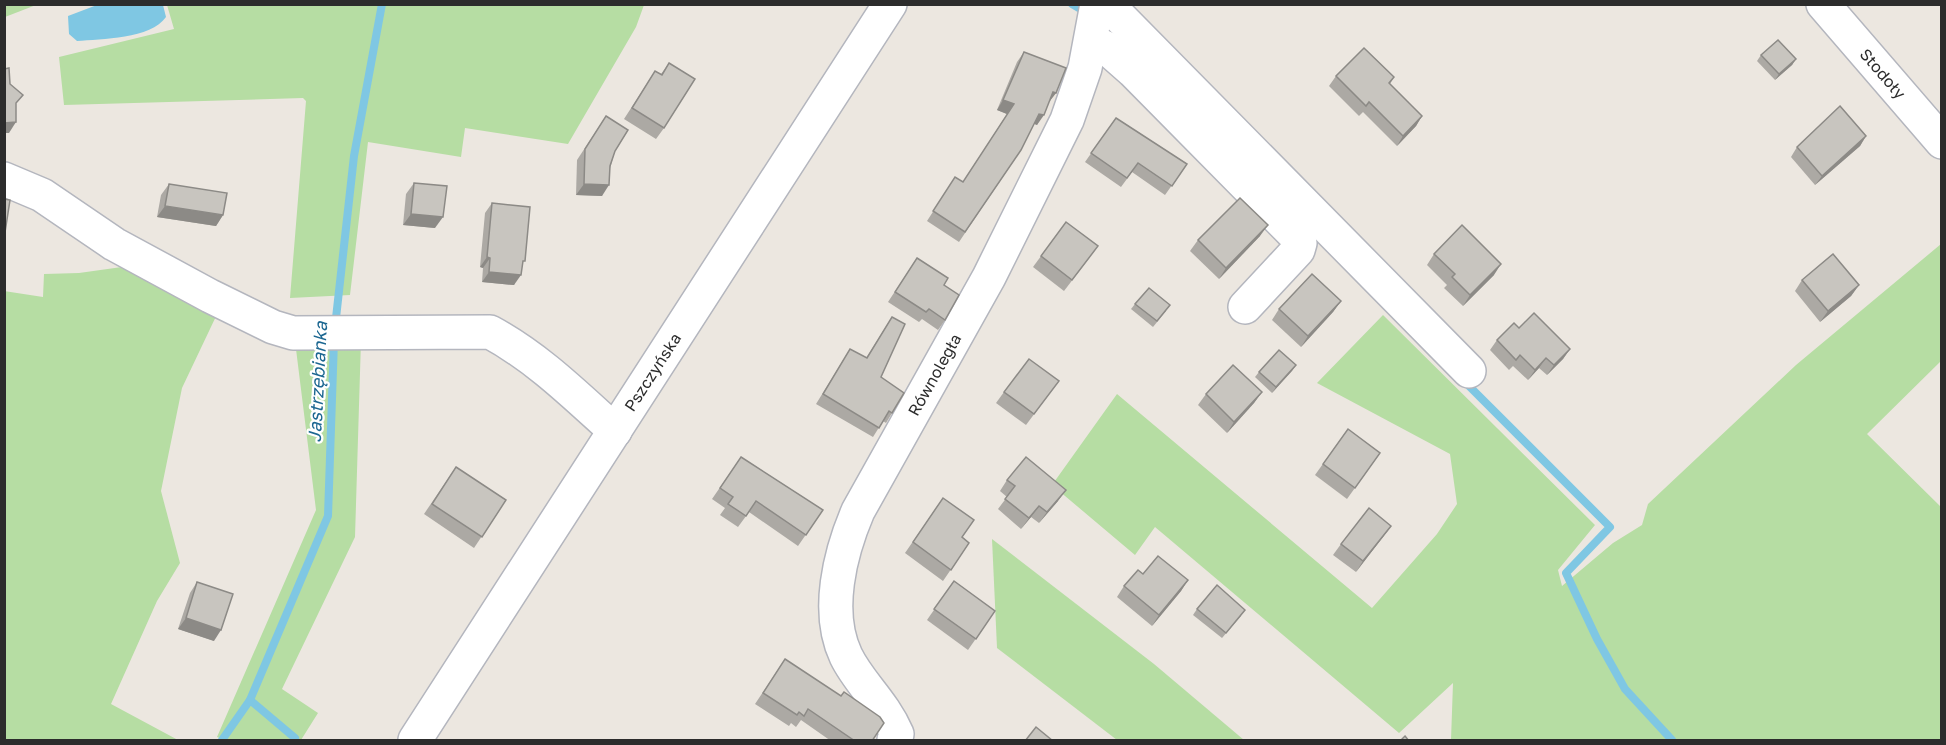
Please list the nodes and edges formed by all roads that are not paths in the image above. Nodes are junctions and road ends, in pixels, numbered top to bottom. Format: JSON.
{"nodes":[{"id":1,"x":890,"y":4,"type":"edge"},
{"id":2,"x":1097,"y":4,"type":"edge"},
{"id":3,"x":1107,"y":4,"type":"edge"},
{"id":4,"x":1822,"y":4,"type":"edge"},
{"id":5,"x":1091,"y":41,"type":"junction"},
{"id":6,"x":1941,"y":142,"type":"edge"},
{"id":7,"x":4,"y":178,"type":"edge"},
{"id":8,"x":1245,"y":307,"type":"dead end"},
{"id":9,"x":1469,"y":371,"type":"dead end"},
{"id":10,"x":615,"y":431,"type":"junction"},
{"id":11,"x":891,"y":727,"type":"edge"},
{"id":12,"x":415,"y":741,"type":"edge"},
{"id":13,"x":918,"y":741,"type":"edge"}],
"edges":[{"from":1,"to":10,"type":"street","name":"Pszczyńska"},
{"from":2,"to":5,"type":"street","name":"Równoległa"},
{"from":3,"to":9,"type":"street"},
{"from":4,"to":6,"type":"street","name":"Stodoły"},
{"from":5,"to":8,"type":"street"},
{"from":5,"to":11,"type":"street","name":"Równoległa"},
{"from":7,"to":10,"type":"street"},
{"from":10,"to":12,"type":"street","name":"Pszczyńska"},
{"from":11,"to":13,"type":"street","name":"Równoległa"}]}
